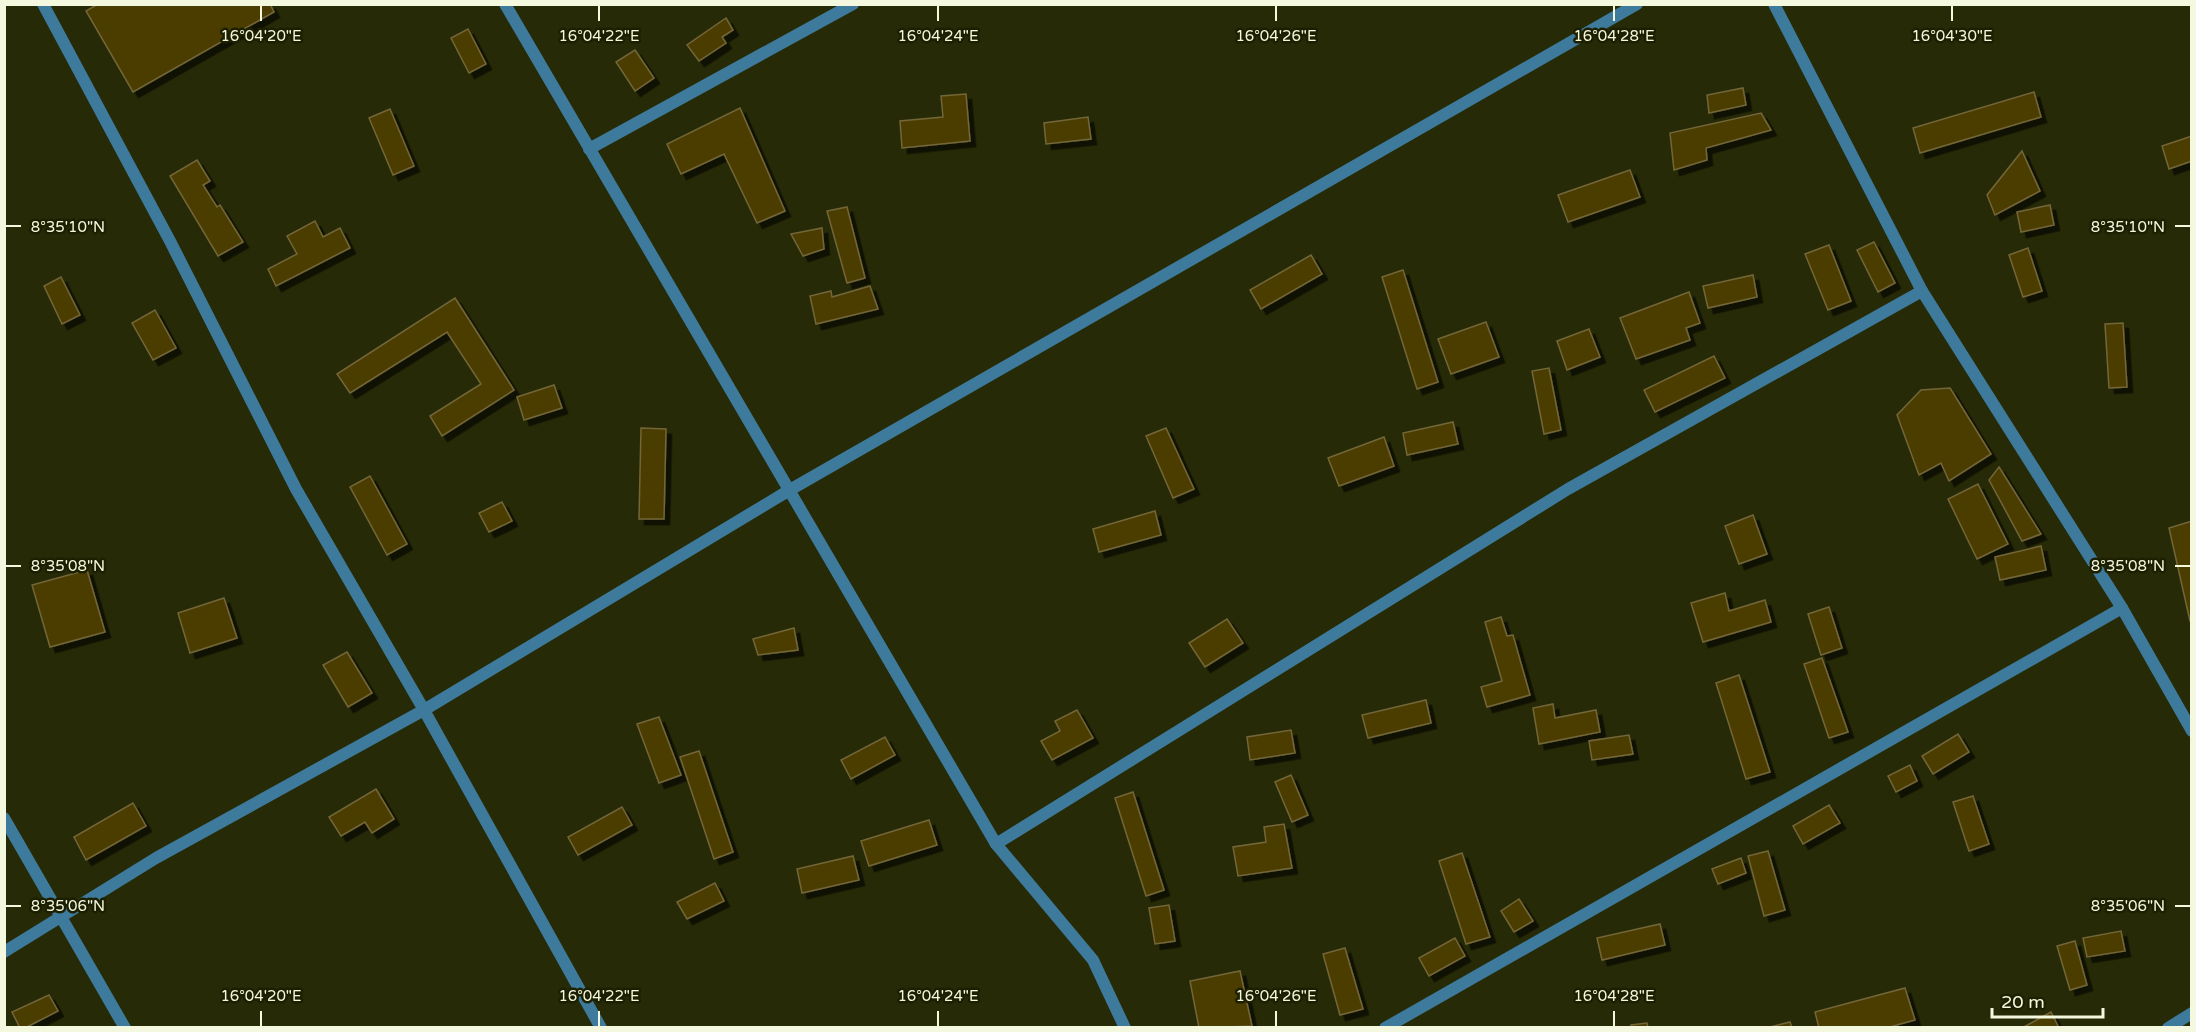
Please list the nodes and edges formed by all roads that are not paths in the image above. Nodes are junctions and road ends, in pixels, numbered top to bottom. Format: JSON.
{"nodes":[{"id":1,"x":44,"y":4,"type":"edge"},
{"id":2,"x":505,"y":4,"type":"edge"},
{"id":3,"x":853,"y":4,"type":"edge"},
{"id":4,"x":1637,"y":4,"type":"edge"},
{"id":5,"x":1774,"y":4,"type":"edge"},
{"id":6,"x":589,"y":149,"type":"junction"},
{"id":7,"x":1922,"y":291,"type":"junction"},
{"id":8,"x":788,"y":491,"type":"junction"},
{"id":9,"x":2122,"y":608,"type":"junction"},
{"id":10,"x":424,"y":710,"type":"junction"},
{"id":11,"x":2192,"y":731,"type":"edge"},
{"id":12,"x":4,"y":819,"type":"edge"},
{"id":13,"x":996,"y":844,"type":"junction"},
{"id":14,"x":61,"y":918,"type":"junction"},
{"id":15,"x":4,"y":952,"type":"edge"},
{"id":16,"x":2192,"y":1014,"type":"edge"},
{"id":17,"x":125,"y":1028,"type":"edge"},
{"id":18,"x":601,"y":1028,"type":"edge"},
{"id":19,"x":1125,"y":1028,"type":"edge"},
{"id":20,"x":1385,"y":1028,"type":"edge"},
{"id":21,"x":2168,"y":1028,"type":"edge"}],
"edges":[{"from":1,"to":10,"type":"street"},
{"from":2,"to":6,"type":"street"},
{"from":3,"to":6,"type":"street"},
{"from":4,"to":8,"type":"street"},
{"from":5,"to":7,"type":"street"},
{"from":6,"to":8,"type":"street"},
{"from":7,"to":9,"type":"street"},
{"from":7,"to":13,"type":"street"},
{"from":8,"to":10,"type":"street"},
{"from":8,"to":13,"type":"street"},
{"from":9,"to":11,"type":"street"},
{"from":9,"to":20,"type":"street"},
{"from":10,"to":14,"type":"street"},
{"from":10,"to":18,"type":"street"},
{"from":12,"to":14,"type":"street"},
{"from":13,"to":19,"type":"street"},
{"from":14,"to":15,"type":"street"},
{"from":14,"to":17,"type":"street"},
{"from":16,"to":21,"type":"street"}]}
